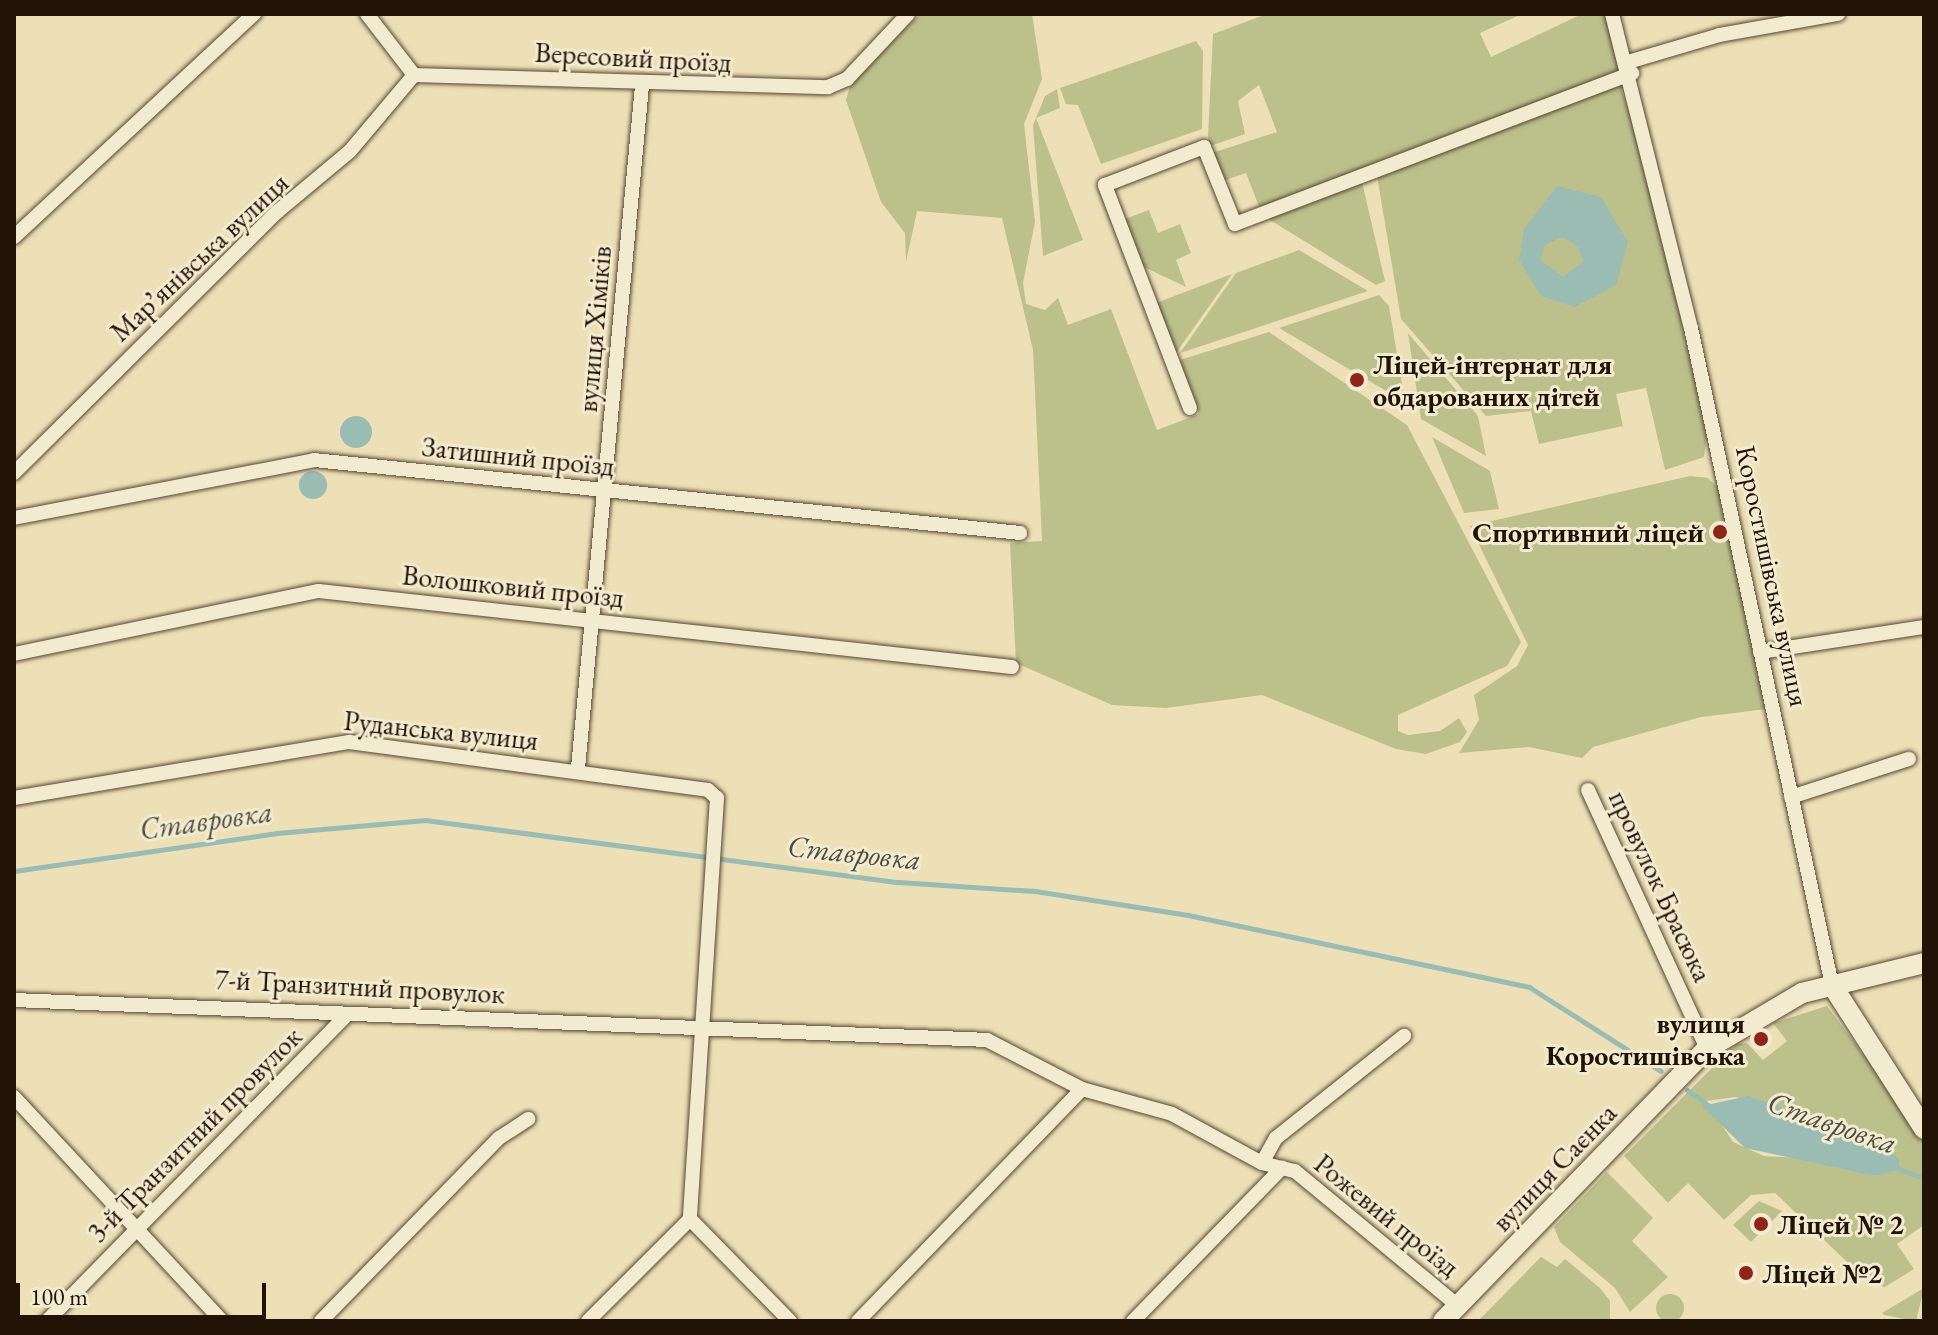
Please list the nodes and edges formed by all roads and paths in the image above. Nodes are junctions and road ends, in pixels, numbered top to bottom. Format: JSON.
{"nodes":[{"id":1,"x":254,"y":14,"type":"edge"},
{"id":2,"x":367,"y":14,"type":"edge"},
{"id":3,"x":908,"y":14,"type":"edge"},
{"id":4,"x":1612,"y":14,"type":"edge"},
{"id":5,"x":1838,"y":14,"type":"edge"},
{"id":6,"x":1630,"y":68,"type":"junction"},
{"id":7,"x":414,"y":75,"type":"junction"},
{"id":8,"x":642,"y":86,"type":"junction"},
{"id":9,"x":14,"y":237,"type":"edge"},
{"id":10,"x":1190,"y":408,"type":"dead end"},
{"id":11,"x":14,"y":473,"type":"edge"},
{"id":12,"x":603,"y":492,"type":"junction"},
{"id":13,"x":14,"y":518,"type":"edge"},
{"id":14,"x":1020,"y":533,"type":"dead end"},
{"id":15,"x":589,"y":620,"type":"junction"},
{"id":16,"x":1924,"y":627,"type":"edge"},
{"id":17,"x":1760,"y":652,"type":"junction"},
{"id":18,"x":14,"y":654,"type":"edge"},
{"id":19,"x":1012,"y":667,"type":"dead end"},
{"id":20,"x":1909,"y":759,"type":"dead end"},
{"id":21,"x":578,"y":768,"type":"junction"},
{"id":22,"x":1588,"y":790,"type":"dead end"},
{"id":23,"x":1791,"y":797,"type":"junction"},
{"id":24,"x":14,"y":798,"type":"edge"},
{"id":25,"x":1924,"y":963,"type":"edge"},
{"id":26,"x":1832,"y":985,"type":"junction"},
{"id":27,"x":14,"y":1000,"type":"edge"},
{"id":28,"x":345,"y":1017,"type":"junction"},
{"id":29,"x":702,"y":1027,"type":"junction"},
{"id":30,"x":1404,"y":1036,"type":"dead end"},
{"id":31,"x":1707,"y":1049,"type":"junction"},
{"id":32,"x":1082,"y":1089,"type":"junction"},
{"id":33,"x":14,"y":1097,"type":"edge"},
{"id":34,"x":528,"y":1119,"type":"dead end"},
{"id":35,"x":1924,"y":1129,"type":"edge"},
{"id":36,"x":1262,"y":1163,"type":"junction"},
{"id":37,"x":1282,"y":1168,"type":"junction"},
{"id":38,"x":690,"y":1219,"type":"junction"},
{"id":39,"x":136,"y":1230,"type":"junction"},
{"id":40,"x":1450,"y":1314,"type":"edge"},
{"id":41,"x":47,"y":1321,"type":"edge"},
{"id":42,"x":222,"y":1321,"type":"edge"},
{"id":43,"x":321,"y":1321,"type":"edge"},
{"id":44,"x":588,"y":1321,"type":"edge"},
{"id":45,"x":790,"y":1321,"type":"edge"},
{"id":46,"x":858,"y":1321,"type":"edge"},
{"id":47,"x":1133,"y":1321,"type":"edge"}],
"edges":[{"from":1,"to":9,"type":"street"},
{"from":2,"to":7,"type":"street"},
{"from":3,"to":8,"type":"street","name":"Вересовий проїзд"},
{"from":4,"to":6,"type":"street","name":"Коростишівська вулиця"},
{"from":5,"to":6,"type":"street"},
{"from":6,"to":10,"type":"street"},
{"from":6,"to":17,"type":"street","name":"Коростишівська вулиця"},
{"from":7,"to":8,"type":"street","name":"Вересовий проїзд"},
{"from":7,"to":11,"type":"street","name":"Марʼянівська вулиця"},
{"from":8,"to":12,"type":"street","name":"вулиця Хіміків"},
{"from":12,"to":13,"type":"street","name":"Затишний проїзд"},
{"from":12,"to":14,"type":"street","name":"Затишний проїзд"},
{"from":12,"to":15,"type":"street","name":"вулиця Хіміків"},
{"from":15,"to":18,"type":"street","name":"Волошковий проїзд"},
{"from":15,"to":19,"type":"street","name":"Волошковий проїзд"},
{"from":15,"to":21,"type":"street","name":"вулиця Хіміків"},
{"from":16,"to":17,"type":"street"},
{"from":17,"to":23,"type":"street","name":"Коростишівська вулиця"},
{"from":20,"to":23,"type":"street"},
{"from":21,"to":24,"type":"street","name":"Руданська вулиця"},
{"from":21,"to":29,"type":"street","name":"Руданська вулиця"},
{"from":22,"to":31,"type":"street","name":"провулок Брасюка"},
{"from":23,"to":26,"type":"street","name":"Коростишівська вулиця"},
{"from":25,"to":26,"type":"street","name":"вулиця Саєнка"},
{"from":26,"to":31,"type":"street","name":"вулиця Саєнка"},
{"from":26,"to":35,"type":"street","name":"Коростишівська вулиця"},
{"from":27,"to":28,"type":"street","name":"7-й Транзитний провулок"},
{"from":28,"to":29,"type":"street","name":"7-й Транзитний провулок"},
{"from":28,"to":39,"type":"street","name":"3-й Транзитний провулок"},
{"from":29,"to":32,"type":"street","name":"7-й Транзитний провулок"},
{"from":29,"to":38,"type":"street"},
{"from":30,"to":36,"type":"street"},
{"from":31,"to":40,"type":"street","name":"вулиця Саєнка"},
{"from":32,"to":36,"type":"street","name":"7-й Транзитний провулок"},
{"from":32,"to":46,"type":"street"},
{"from":33,"to":39,"type":"street"},
{"from":34,"to":43,"type":"street"},
{"from":36,"to":37,"type":"street","name":"7-й Транзитний провулок"},
{"from":37,"to":40,"type":"street","name":"Рожевий проїзд"},
{"from":37,"to":47,"type":"street"},
{"from":38,"to":44,"type":"street"},
{"from":38,"to":45,"type":"street"},
{"from":39,"to":41,"type":"street","name":"3-й Транзитний провулок"},
{"from":39,"to":42,"type":"street"}]}
